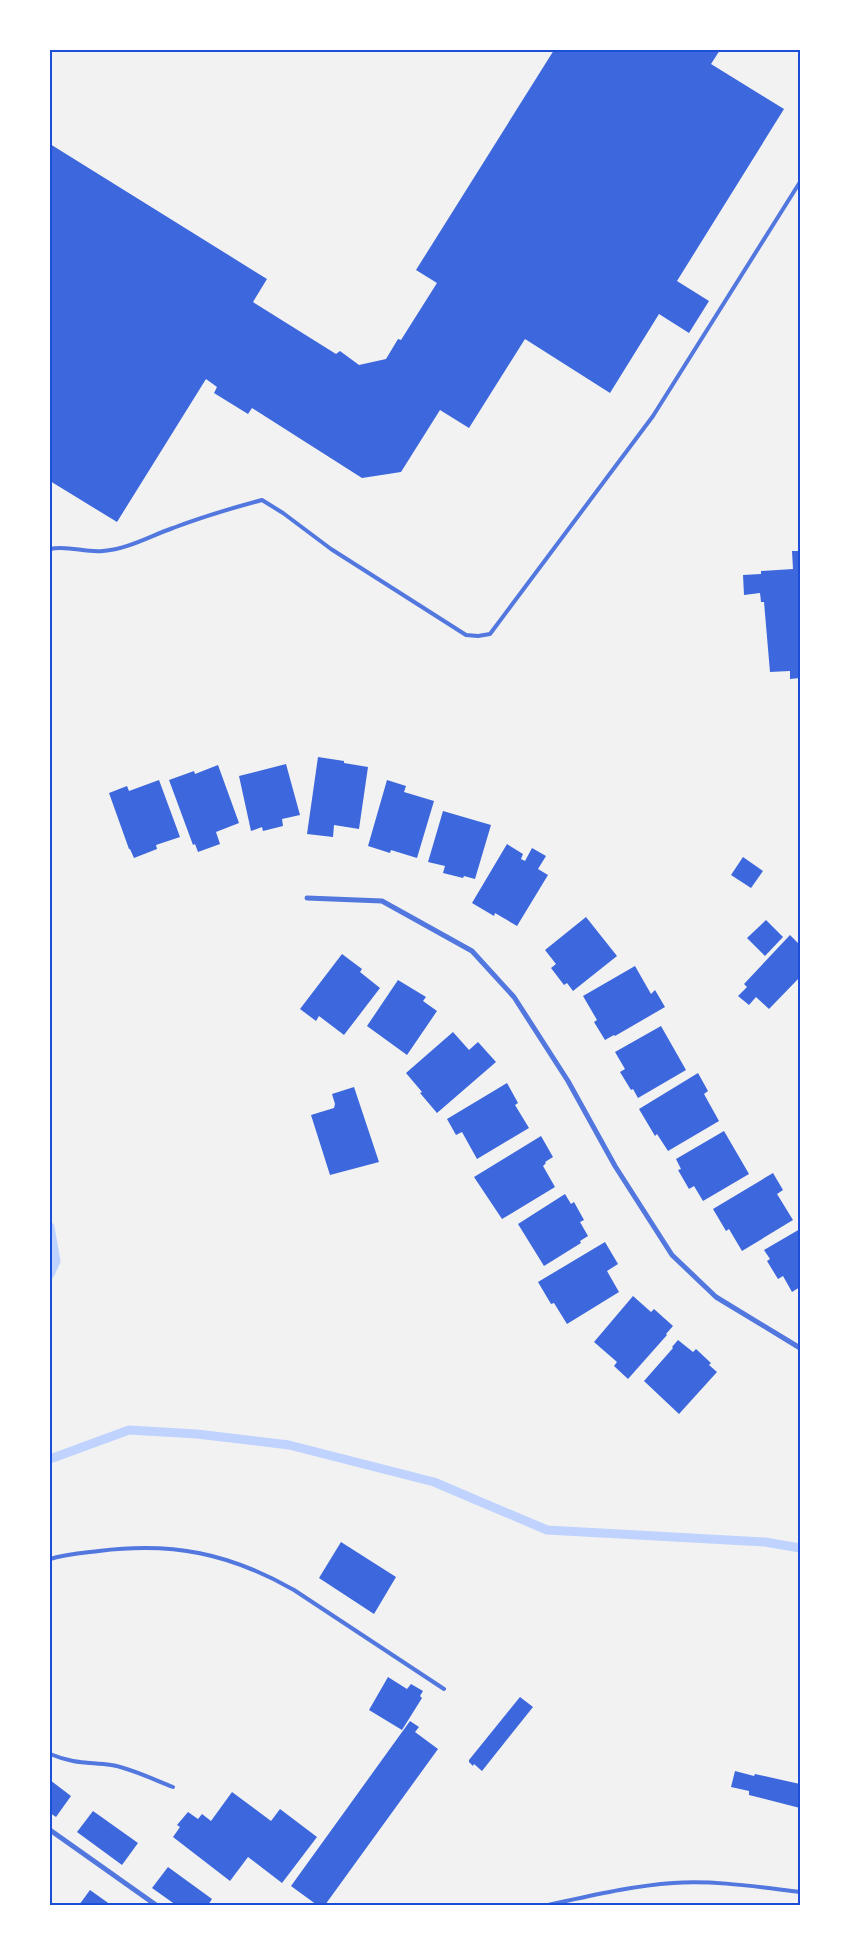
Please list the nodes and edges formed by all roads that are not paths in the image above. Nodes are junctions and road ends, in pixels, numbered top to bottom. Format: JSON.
{"nodes":[{"id":1,"x":800,"y":182,"type":"edge"},
{"id":2,"x":50,"y":549,"type":"edge"},
{"id":3,"x":308,"y":898,"type":"dead end"},
{"id":4,"x":800,"y":1348,"type":"edge"},
{"id":5,"x":50,"y":1559,"type":"edge"},
{"id":6,"x":444,"y":1689,"type":"dead end"},
{"id":7,"x":50,"y":1754,"type":"edge"},
{"id":8,"x":173,"y":1787,"type":"dead end"},
{"id":9,"x":50,"y":1830,"type":"edge"},
{"id":10,"x":800,"y":1892,"type":"edge"},
{"id":11,"x":156,"y":1905,"type":"edge"},
{"id":12,"x":548,"y":1905,"type":"edge"}],
"edges":[{"from":1,"to":2,"type":"lane"},
{"from":3,"to":4,"type":"street"},
{"from":5,"to":6,"type":"lane"},
{"from":7,"to":8,"type":"lane"},
{"from":9,"to":11,"type":"street"},
{"from":10,"to":12,"type":"lane"}]}
